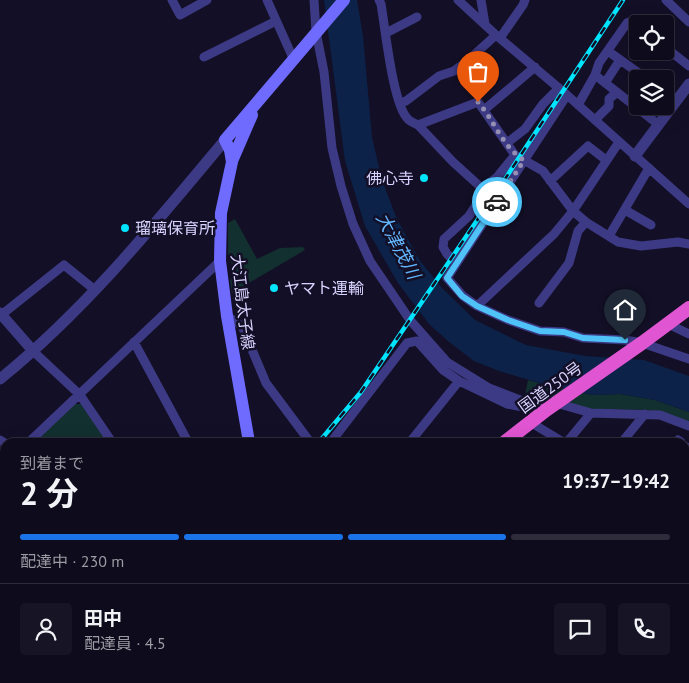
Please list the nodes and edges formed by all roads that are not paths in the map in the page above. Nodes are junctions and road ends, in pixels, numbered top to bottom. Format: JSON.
{"nodes":[{"id":1,"x":172,"y":0,"type":"edge"},
{"id":2,"x":207,"y":0,"type":"edge"},
{"id":3,"x":267,"y":0,"type":"edge"},
{"id":4,"x":314,"y":0,"type":"edge"},
{"id":5,"x":344,"y":0,"type":"edge"},
{"id":6,"x":379,"y":0,"type":"edge"},
{"id":7,"x":458,"y":0,"type":"edge"},
{"id":8,"x":482,"y":0,"type":"edge"},
{"id":9,"x":525,"y":0,"type":"edge"},
{"id":10,"x":666,"y":0,"type":"edge"},
{"id":11,"x":417,"y":17,"type":"dead end"},
{"id":12,"x":276,"y":22,"type":"junction"},
{"id":13,"x":629,"y":22,"type":"edge"},
{"id":14,"x":689,"y":22,"type":"edge"},
{"id":15,"x":485,"y":24,"type":"junction"},
{"id":16,"x":318,"y":29,"type":"junction"},
{"id":17,"x":386,"y":33,"type":"junction"},
{"id":18,"x":498,"y":36,"type":"junction"},
{"id":19,"x":674,"y":54,"type":"edge"},
{"id":20,"x":204,"y":57,"type":"dead end"},
{"id":21,"x":293,"y":58,"type":"junction"},
{"id":22,"x":689,"y":66,"type":"edge"},
{"id":23,"x":534,"y":67,"type":"junction"},
{"id":24,"x":634,"y":70,"type":"edge"},
{"id":25,"x":595,"y":74,"type":"junction"},
{"id":26,"x":606,"y":83,"type":"junction"},
{"id":27,"x":689,"y":84,"type":"edge"},
{"id":28,"x":559,"y":88,"type":"junction"},
{"id":29,"x":617,"y":92,"type":"junction"},
{"id":30,"x":568,"y":95,"type":"junction"},
{"id":31,"x":263,"y":96,"type":"junction"},
{"id":32,"x":629,"y":98,"type":"edge"},
{"id":33,"x":674,"y":98,"type":"edge"},
{"id":34,"x":677,"y":100,"type":"junction"},
{"id":35,"x":400,"y":103,"type":"junction"},
{"id":36,"x":578,"y":105,"type":"junction"},
{"id":37,"x":484,"y":110,"type":"junction"},
{"id":38,"x":649,"y":115,"type":"edge"},
{"id":39,"x":595,"y":120,"type":"junction"},
{"id":40,"x":418,"y":125,"type":"junction"},
{"id":41,"x":659,"y":125,"type":"junction"},
{"id":42,"x":225,"y":140,"type":"junction"},
{"id":43,"x":619,"y":142,"type":"junction"},
{"id":44,"x":507,"y":143,"type":"junction"},
{"id":45,"x":515,"y":155,"type":"junction"},
{"id":46,"x":635,"y":156,"type":"junction"},
{"id":47,"x":524,"y":160,"type":"junction"},
{"id":48,"x":606,"y":160,"type":"junction"},
{"id":49,"x":232,"y":162,"type":"junction"},
{"id":50,"x":649,"y":168,"type":"junction"},
{"id":51,"x":550,"y":181,"type":"junction"},
{"id":52,"x":485,"y":191,"type":"junction"},
{"id":53,"x":689,"y":202,"type":"edge"},
{"id":54,"x":625,"y":210,"type":"junction"},
{"id":55,"x":573,"y":211,"type":"junction"},
{"id":56,"x":586,"y":222,"type":"junction"},
{"id":57,"x":651,"y":225,"type":"dead end"},
{"id":58,"x":609,"y":236,"type":"junction"},
{"id":59,"x":689,"y":244,"type":"edge"},
{"id":60,"x":220,"y":261,"type":"junction"},
{"id":61,"x":456,"y":263,"type":"junction"},
{"id":62,"x":95,"y":290,"type":"junction"},
{"id":63,"x":539,"y":303,"type":"dead end"},
{"id":64,"x":477,"y":306,"type":"junction"},
{"id":65,"x":689,"y":308,"type":"edge"},
{"id":66,"x":0,"y":314,"type":"edge"},
{"id":67,"x":227,"y":316,"type":"junction"},
{"id":68,"x":668,"y":324,"type":"junction"},
{"id":69,"x":689,"y":334,"type":"edge"},
{"id":70,"x":134,"y":342,"type":"junction"},
{"id":71,"x":642,"y":343,"type":"junction"},
{"id":72,"x":34,"y":352,"type":"junction"},
{"id":73,"x":689,"y":359,"type":"edge"},
{"id":74,"x":0,"y":380,"type":"edge"},
{"id":75,"x":459,"y":381,"type":"junction"},
{"id":76,"x":80,"y":395,"type":"junction"},
{"id":77,"x":545,"y":406,"type":"junction"},
{"id":78,"x":591,"y":413,"type":"junction"},
{"id":79,"x":645,"y":414,"type":"junction"},
{"id":80,"x":530,"y":422,"type":"junction"},
{"id":81,"x":689,"y":426,"type":"edge"},
{"id":82,"x":33,"y":438,"type":"edge"},
{"id":83,"x":109,"y":438,"type":"edge"},
{"id":84,"x":186,"y":438,"type":"edge"},
{"id":85,"x":247,"y":438,"type":"edge"},
{"id":86,"x":307,"y":438,"type":"edge"},
{"id":87,"x":334,"y":438,"type":"edge"},
{"id":88,"x":413,"y":438,"type":"edge"},
{"id":89,"x":511,"y":438,"type":"edge"},
{"id":90,"x":556,"y":438,"type":"edge"},
{"id":91,"x":570,"y":438,"type":"edge"},
{"id":92,"x":625,"y":438,"type":"edge"}],
"edges":[{"from":1,"to":2,"type":"street"},
{"from":3,"to":12,"type":"street"},
{"from":4,"to":16,"type":"street"},
{"from":5,"to":16,"type":"main road"},
{"from":6,"to":17,"type":"street"},
{"from":7,"to":15,"type":"street"},
{"from":8,"to":15,"type":"street"},
{"from":9,"to":18,"type":"street"},
{"from":10,"to":14,"type":"street"},
{"from":11,"to":17,"type":"street"},
{"from":12,"to":20,"type":"street"},
{"from":12,"to":21,"type":"street"},
{"from":13,"to":25,"type":"street"},
{"from":15,"to":18,"type":"street"},
{"from":16,"to":21,"type":"main road"},
{"from":16,"to":77,"type":"street"},
{"from":17,"to":35,"type":"street"},
{"from":18,"to":23,"type":"street"},
{"from":18,"to":35,"type":"street"},
{"from":19,"to":22,"type":"street"},
{"from":21,"to":31,"type":"main road"},
{"from":23,"to":28,"type":"street"},
{"from":23,"to":37,"type":"street"},
{"from":24,"to":26,"type":"street"},
{"from":25,"to":26,"type":"street"},
{"from":25,"to":36,"type":"street"},
{"from":26,"to":29,"type":"street"},
{"from":27,"to":34,"type":"street"},
{"from":28,"to":30,"type":"street"},
{"from":28,"to":44,"type":"street"},
{"from":29,"to":32,"type":"street"},
{"from":29,"to":39,"type":"street"},
{"from":30,"to":36,"type":"street"},
{"from":30,"to":47,"type":"street"},
{"from":31,"to":42,"type":"main road"},
{"from":31,"to":49,"type":"main road"},
{"from":33,"to":34,"type":"street"},
{"from":34,"to":41,"type":"street"},
{"from":35,"to":40,"type":"street"},
{"from":36,"to":39,"type":"street"},
{"from":37,"to":40,"type":"street"},
{"from":37,"to":44,"type":"street"},
{"from":38,"to":41,"type":"street"},
{"from":39,"to":43,"type":"street"},
{"from":40,"to":52,"type":"street"},
{"from":41,"to":46,"type":"street"},
{"from":42,"to":49,"type":"main road","name":"大江島太子線"},
{"from":42,"to":62,"type":"street"},
{"from":43,"to":46,"type":"street"},
{"from":43,"to":48,"type":"street"},
{"from":44,"to":45,"type":"street"},
{"from":45,"to":47,"type":"street"},
{"from":45,"to":52,"type":"street"},
{"from":46,"to":50,"type":"street"},
{"from":47,"to":51,"type":"street"},
{"from":47,"to":61,"type":"street"},
{"from":48,"to":51,"type":"street"},
{"from":48,"to":55,"type":"street"},
{"from":49,"to":60,"type":"main road","name":"大江島太子線"},
{"from":50,"to":53,"type":"street"},
{"from":50,"to":54,"type":"street"},
{"from":51,"to":55,"type":"street"},
{"from":52,"to":61,"type":"street"},
{"from":54,"to":57,"type":"street"},
{"from":54,"to":58,"type":"street"},
{"from":55,"to":56,"type":"street"},
{"from":55,"to":64,"type":"street"},
{"from":56,"to":58,"type":"street"},
{"from":56,"to":63,"type":"street"},
{"from":58,"to":59,"type":"street"},
{"from":60,"to":67,"type":"main road","name":"大江島太子線"},
{"from":60,"to":70,"type":"street"},
{"from":61,"to":64,"type":"street"},
{"from":62,"to":66,"type":"street"},
{"from":62,"to":72,"type":"street"},
{"from":64,"to":71,"type":"street"},
{"from":65,"to":68,"type":"highway","name":"国道250号"},
{"from":66,"to":72,"type":"street"},
{"from":67,"to":85,"type":"main road","name":"大江島太子線"},
{"from":67,"to":86,"type":"street"},
{"from":68,"to":69,"type":"street"},
{"from":68,"to":71,"type":"highway","name":"国道250号"},
{"from":70,"to":76,"type":"street"},
{"from":70,"to":84,"type":"street"},
{"from":71,"to":73,"type":"street"},
{"from":71,"to":77,"type":"highway","name":"国道250号"},
{"from":72,"to":74,"type":"street"},
{"from":72,"to":76,"type":"street"},
{"from":75,"to":77,"type":"street"},
{"from":75,"to":87,"type":"street"},
{"from":75,"to":88,"type":"street"},
{"from":76,"to":82,"type":"street"},
{"from":76,"to":83,"type":"street"},
{"from":77,"to":78,"type":"street"},
{"from":77,"to":80,"type":"highway","name":"国道250号"},
{"from":78,"to":79,"type":"street"},
{"from":78,"to":91,"type":"street"},
{"from":79,"to":81,"type":"street"},
{"from":79,"to":92,"type":"street"},
{"from":80,"to":89,"type":"highway","name":"国道250号"},
{"from":80,"to":90,"type":"street"}]}
